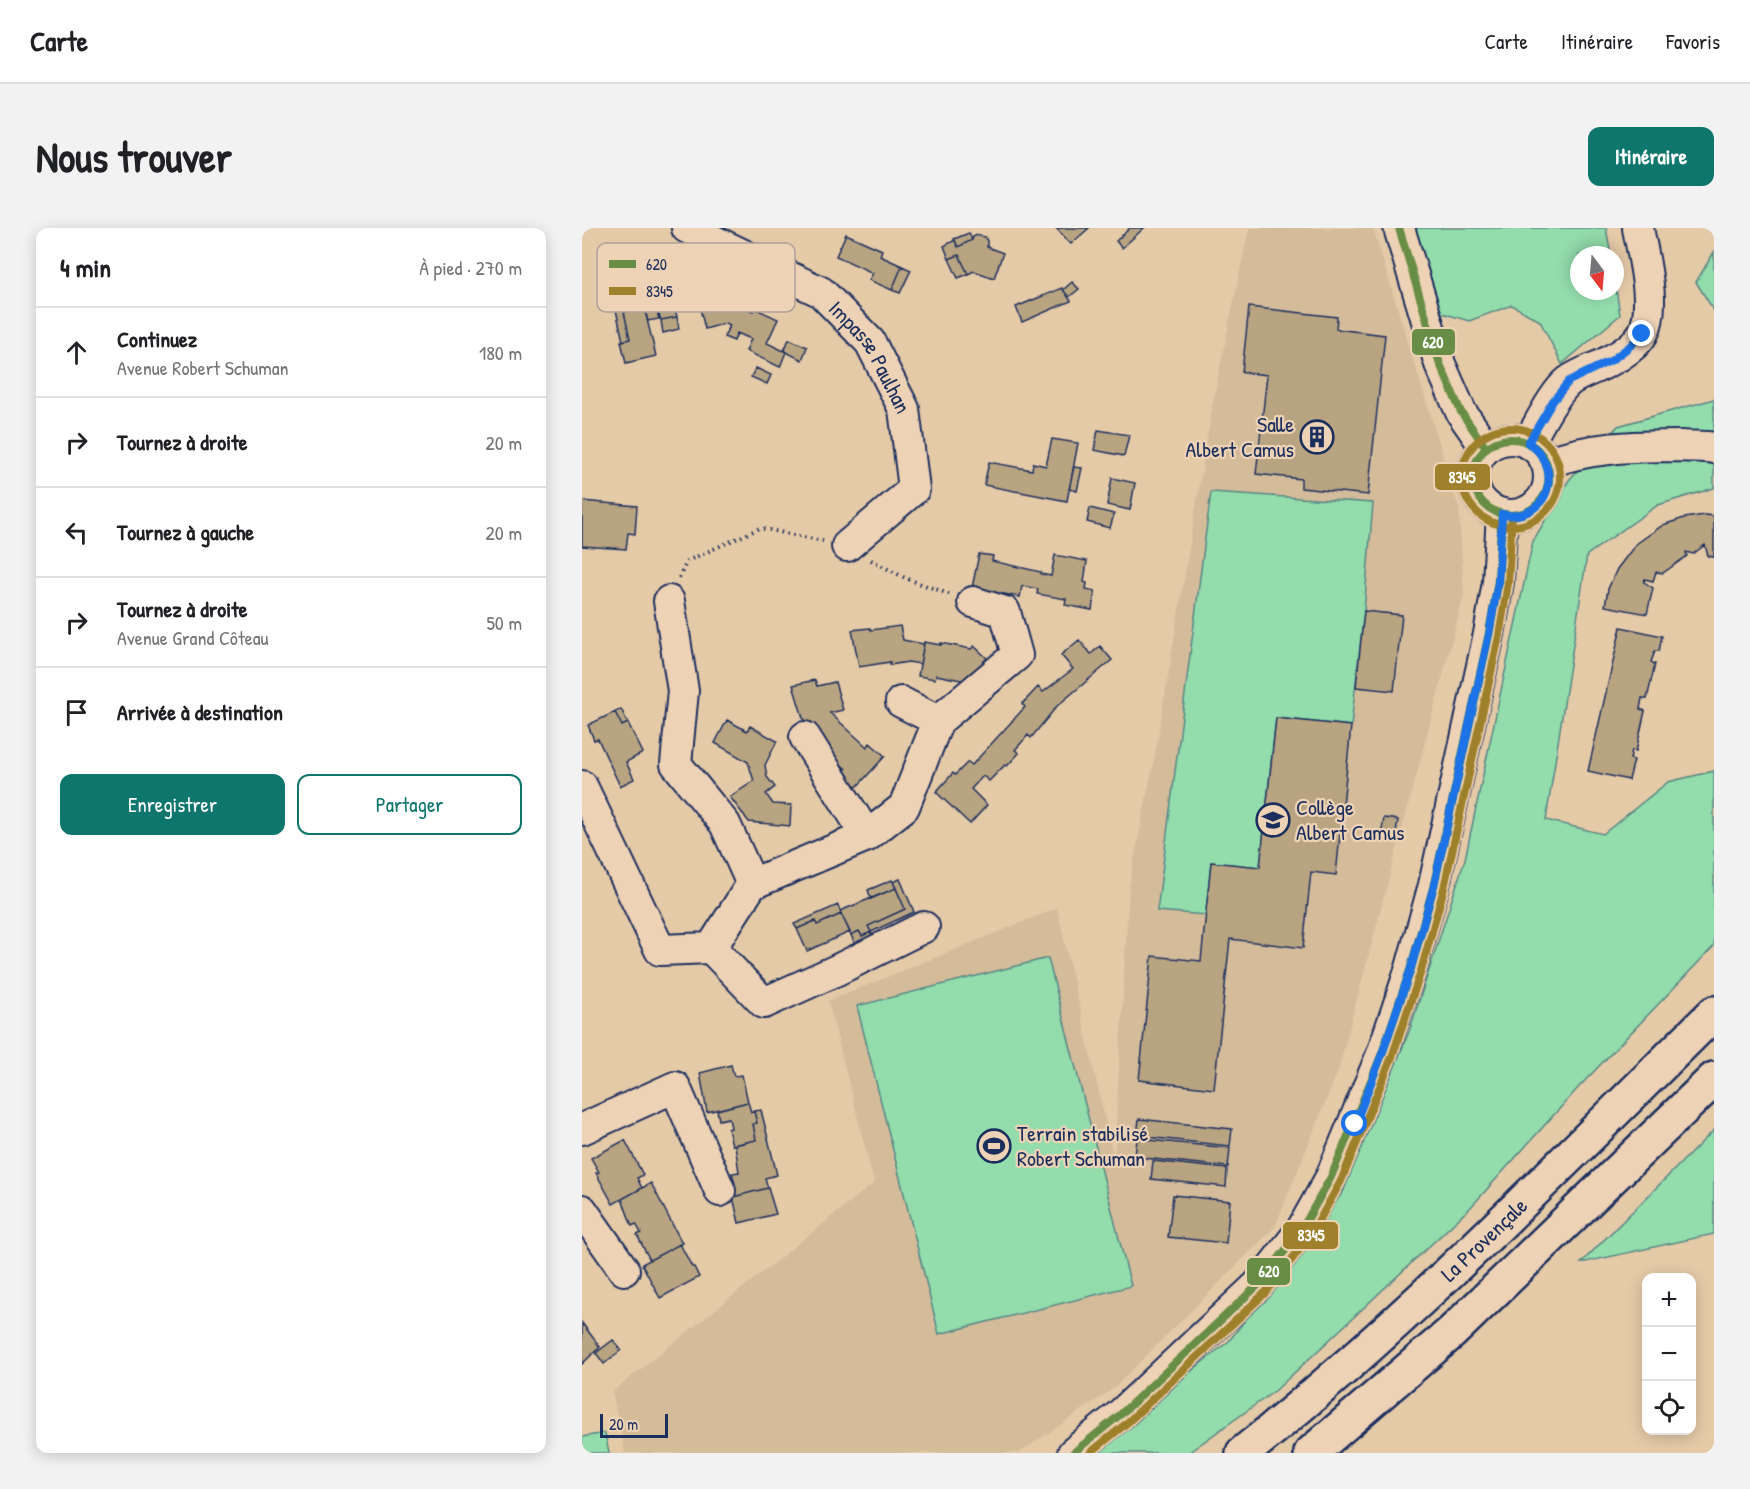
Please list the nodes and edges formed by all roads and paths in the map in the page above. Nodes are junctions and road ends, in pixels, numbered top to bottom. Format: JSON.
{"nodes":[{"id":1,"x":687,"y":228,"type":"edge"},
{"id":2,"x":1399,"y":228,"type":"edge"},
{"id":3,"x":1638,"y":228,"type":"edge"},
{"id":4,"x":718,"y":243,"type":"edge"},
{"id":5,"x":795,"y":280,"type":"edge"},
{"id":6,"x":1486,"y":448,"type":"junction"},
{"id":7,"x":1714,"y":448,"type":"edge"},
{"id":8,"x":1538,"y":453,"type":"junction"},
{"id":9,"x":1502,"y":514,"type":"junction"},
{"id":10,"x":847,"y":546,"type":"junction"},
{"id":11,"x":669,"y":601,"type":"joint"},
{"id":12,"x":973,"y":603,"type":"joint"},
{"id":13,"x":901,"y":702,"type":"dead end"},
{"id":14,"x":938,"y":721,"type":"junction"},
{"id":15,"x":805,"y":737,"type":"dead end"},
{"id":16,"x":582,"y":786,"type":"edge"},
{"id":17,"x":867,"y":836,"type":"junction"},
{"id":18,"x":752,"y":884,"type":"junction"},
{"id":19,"x":924,"y":927,"type":"dead end"},
{"id":20,"x":711,"y":948,"type":"junction"},
{"id":21,"x":1714,"y":1013,"type":"edge"},
{"id":22,"x":1714,"y":1079,"type":"edge"},
{"id":23,"x":582,"y":1129,"type":"edge"},
{"id":24,"x":720,"y":1191,"type":"dead end"},
{"id":25,"x":582,"y":1209,"type":"edge"},
{"id":26,"x":624,"y":1270,"type":"dead end"},
{"id":27,"x":1073,"y":1453,"type":"edge"},
{"id":28,"x":1243,"y":1453,"type":"edge"},
{"id":29,"x":1311,"y":1453,"type":"edge"}],
"edges":[{"from":1,"to":4,"type":"street","name":"Impasse Paulhan"},
{"from":2,"to":6,"type":"street"},
{"from":3,"to":8,"type":"street"},
{"from":5,"to":10,"type":"street","name":"Impasse Paulhan"},
{"from":6,"to":8,"type":"street"},
{"from":6,"to":9,"type":"street"},
{"from":7,"to":8,"type":"street"},
{"from":8,"to":9,"type":"street"},
{"from":9,"to":27,"type":"street"},
{"from":10,"to":11,"type":"path"},
{"from":10,"to":12,"type":"path"},
{"from":11,"to":18,"type":"street"},
{"from":12,"to":14,"type":"street"},
{"from":13,"to":14,"type":"street"},
{"from":14,"to":17,"type":"street"},
{"from":15,"to":17,"type":"street"},
{"from":16,"to":20,"type":"street"},
{"from":17,"to":18,"type":"street"},
{"from":18,"to":20,"type":"street"},
{"from":19,"to":20,"type":"street"},
{"from":21,"to":28,"type":"highway","name":"La Provençale"},
{"from":22,"to":29,"type":"highway","name":"La Provençale"},
{"from":23,"to":24,"type":"street"},
{"from":25,"to":26,"type":"street"}]}
